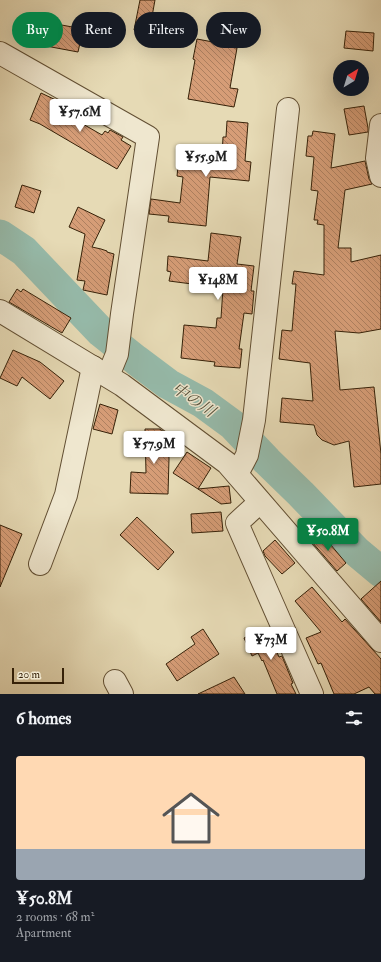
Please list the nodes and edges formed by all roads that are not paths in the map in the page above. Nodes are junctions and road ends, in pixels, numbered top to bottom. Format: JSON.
{"nodes":[{"id":1,"x":0,"y":53,"type":"edge"},
{"id":2,"x":288,"y":109,"type":"dead end"},
{"id":3,"x":381,"y":125,"type":"edge"},
{"id":4,"x":381,"y":176,"type":"edge"},
{"id":5,"x":0,"y":311,"type":"edge"},
{"id":6,"x":100,"y":372,"type":"junction"},
{"id":7,"x":237,"y":474,"type":"junction"},
{"id":8,"x":260,"y":502,"type":"junction"},
{"id":9,"x":40,"y":564,"type":"dead end"},
{"id":10,"x":381,"y":641,"type":"edge"},
{"id":11,"x":312,"y":694,"type":"edge"}],
"edges":[{"from":1,"to":6,"type":"street"},
{"from":2,"to":7,"type":"street"},
{"from":3,"to":4,"type":"street"},
{"from":5,"to":6,"type":"street"},
{"from":6,"to":7,"type":"street"},
{"from":6,"to":9,"type":"street"},
{"from":7,"to":8,"type":"street"},
{"from":8,"to":10,"type":"street"},
{"from":8,"to":11,"type":"street"}]}
